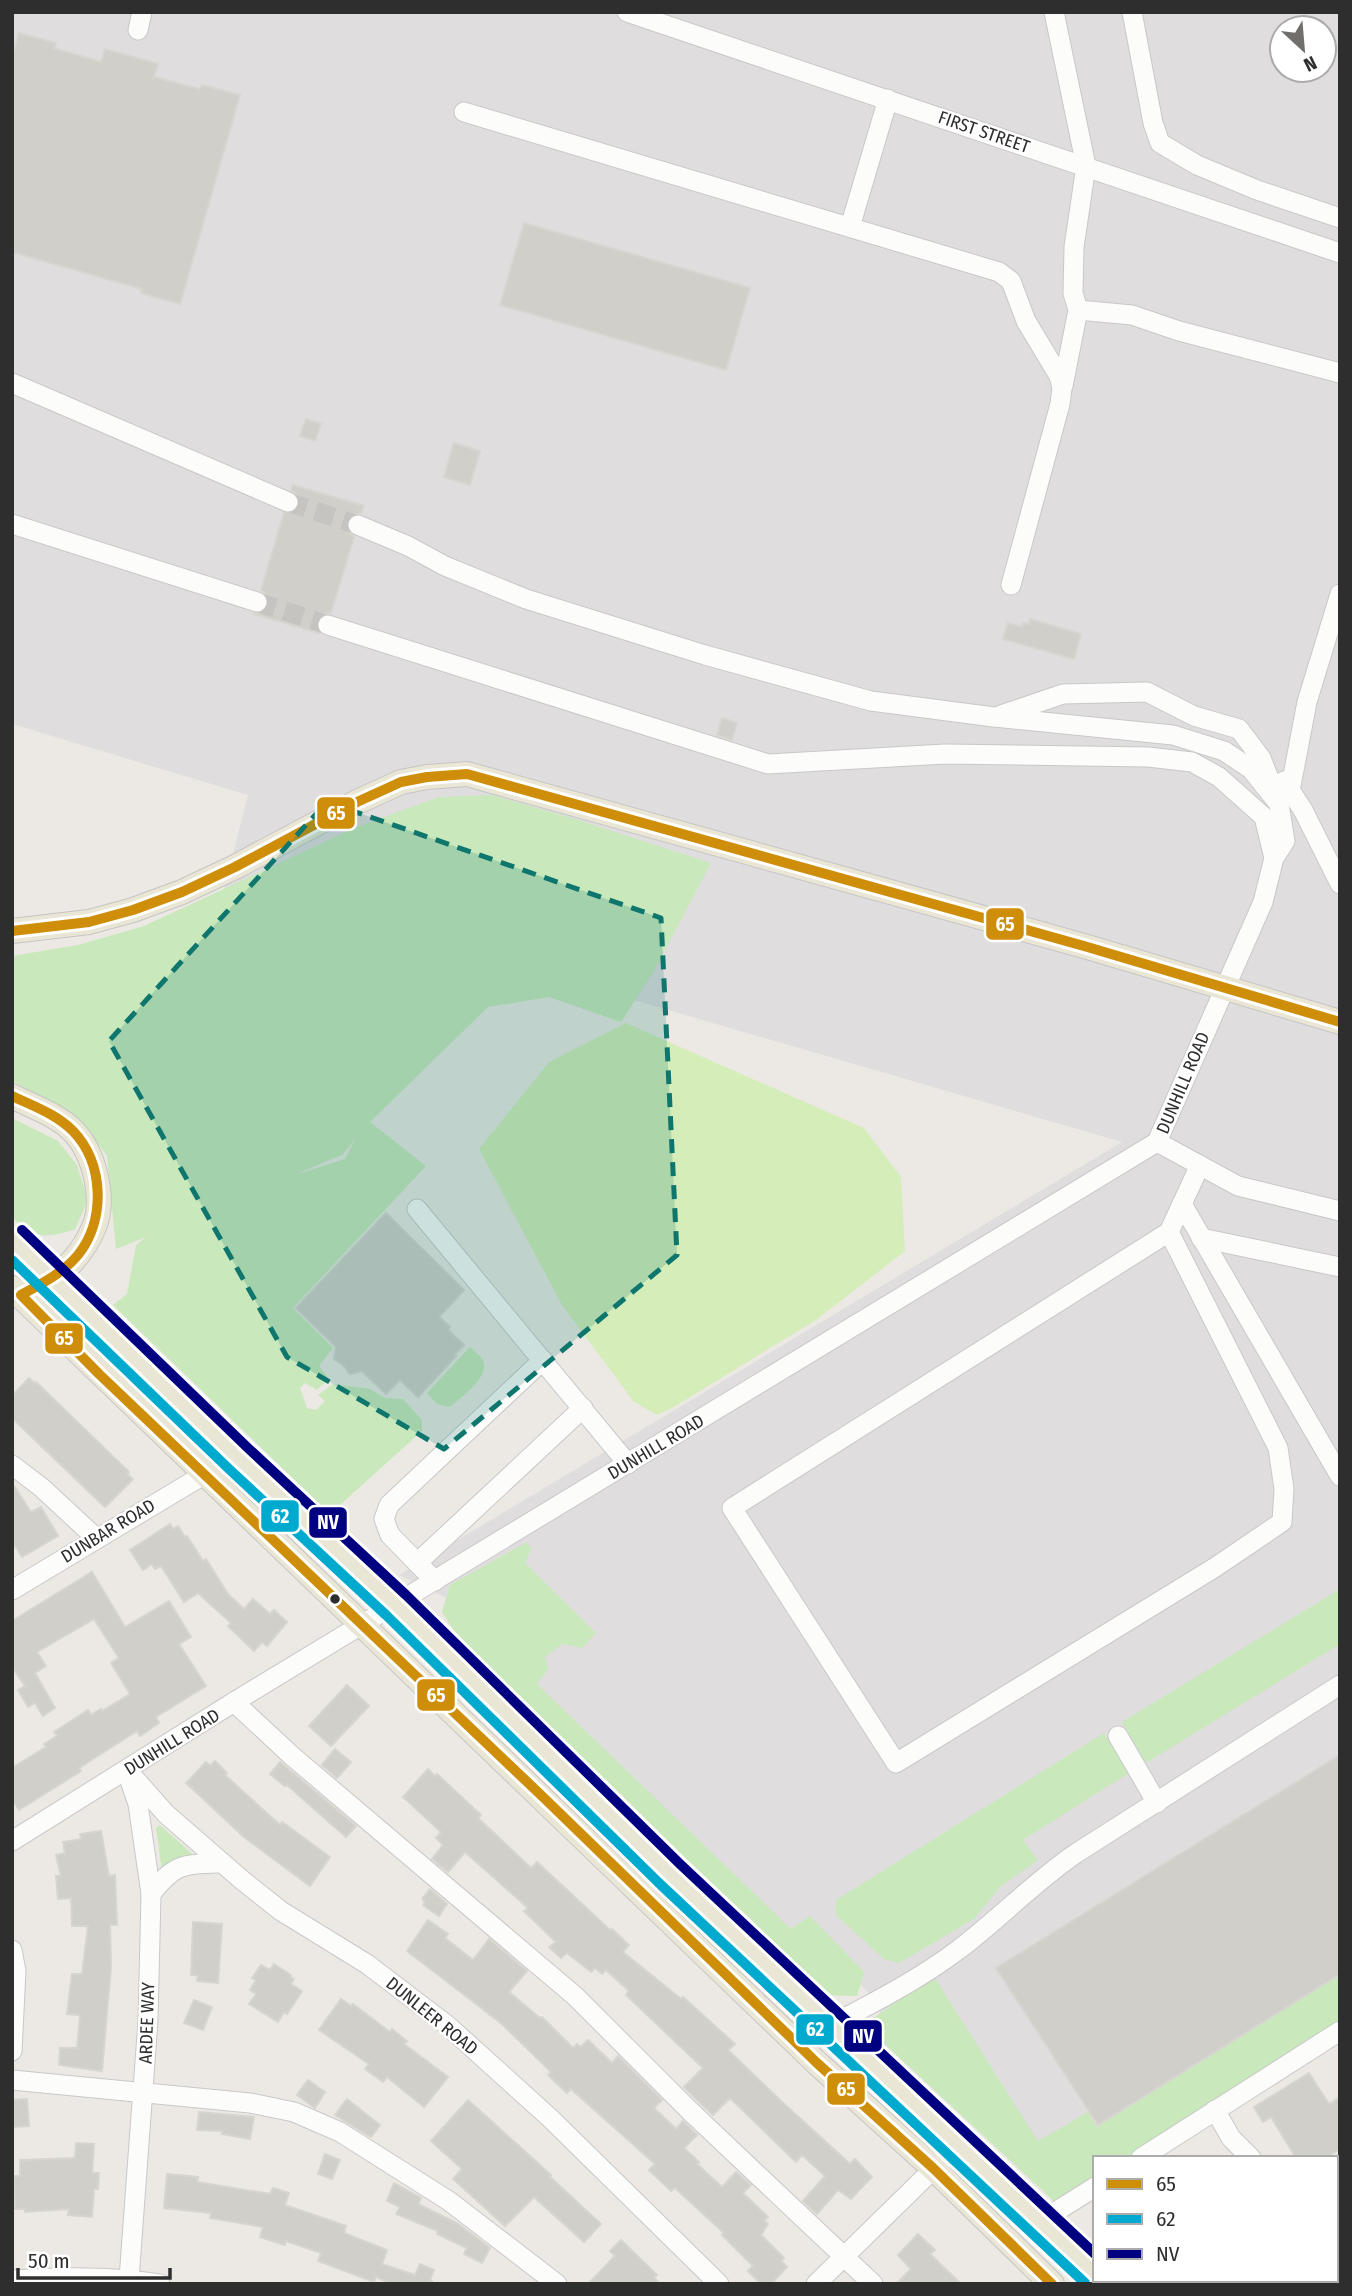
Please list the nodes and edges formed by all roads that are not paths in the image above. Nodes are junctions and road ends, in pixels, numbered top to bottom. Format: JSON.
{"nodes":[{"id":1,"x":627,"y":12,"type":"edge"},
{"id":2,"x":1054,"y":12,"type":"edge"},
{"id":3,"x":1132,"y":12,"type":"edge"},
{"id":4,"x":888,"y":99,"type":"junction"},
{"id":5,"x":464,"y":112,"type":"dead end"},
{"id":6,"x":1086,"y":166,"type":"junction"},
{"id":7,"x":1340,"y":218,"type":"edge"},
{"id":8,"x":850,"y":227,"type":"junction"},
{"id":9,"x":1340,"y":253,"type":"edge"},
{"id":10,"x":1078,"y":310,"type":"junction"},
{"id":11,"x":1340,"y":373,"type":"edge"},
{"id":12,"x":12,"y":383,"type":"edge"},
{"id":13,"x":1062,"y":388,"type":"junction"},
{"id":14,"x":288,"y":502,"type":"tunnel mouth"},
{"id":15,"x":12,"y":524,"type":"edge"},
{"id":16,"x":358,"y":525,"type":"tunnel mouth"},
{"id":17,"x":1012,"y":585,"type":"dead end"},
{"id":18,"x":1340,"y":594,"type":"edge"},
{"id":19,"x":257,"y":602,"type":"tunnel mouth"},
{"id":20,"x":328,"y":625,"type":"tunnel mouth"},
{"id":21,"x":994,"y":717,"type":"junction"},
{"id":22,"x":1278,"y":804,"type":"junction"},
{"id":23,"x":1340,"y":884,"type":"edge"},
{"id":24,"x":12,"y":931,"type":"edge"},
{"id":25,"x":1224,"y":988,"type":"junction"},
{"id":26,"x":1340,"y":1022,"type":"edge"},
{"id":27,"x":12,"y":1096,"type":"edge"},
{"id":28,"x":1157,"y":1142,"type":"junction"},
{"id":29,"x":1200,"y":1165,"type":"junction"},
{"id":30,"x":1182,"y":1204,"type":"junction"},
{"id":31,"x":417,"y":1209,"type":"dead end"},
{"id":32,"x":1340,"y":1211,"type":"edge"},
{"id":33,"x":1169,"y":1232,"type":"junction"},
{"id":34,"x":1202,"y":1238,"type":"junction"},
{"id":35,"x":12,"y":1240,"type":"edge"},
{"id":36,"x":1340,"y":1267,"type":"edge"},
{"id":37,"x":54,"y":1279,"type":"junction"},
{"id":38,"x":15,"y":1294,"type":"edge"},
{"id":39,"x":543,"y":1360,"type":"junction"},
{"id":40,"x":583,"y":1408,"type":"junction"},
{"id":41,"x":628,"y":1464,"type":"junction"},
{"id":42,"x":12,"y":1465,"type":"edge"},
{"id":43,"x":205,"y":1474,"type":"junction"},
{"id":44,"x":1340,"y":1476,"type":"edge"},
{"id":45,"x":96,"y":1538,"type":"junction"},
{"id":46,"x":417,"y":1563,"type":"junction"},
{"id":47,"x":435,"y":1581,"type":"junction"},
{"id":48,"x":12,"y":1590,"type":"edge"},
{"id":49,"x":396,"y":1605,"type":"junction"},
{"id":50,"x":363,"y":1625,"type":"junction"},
{"id":51,"x":1340,"y":1685,"type":"edge"},
{"id":52,"x":234,"y":1702,"type":"junction"},
{"id":53,"x":1118,"y":1737,"type":"dead end"},
{"id":54,"x":127,"y":1770,"type":"junction"},
{"id":55,"x":1157,"y":1803,"type":"junction"},
{"id":56,"x":12,"y":1841,"type":"edge"},
{"id":57,"x":220,"y":1863,"type":"junction"},
{"id":58,"x":151,"y":1894,"type":"junction"},
{"id":59,"x":12,"y":1950,"type":"edge"},
{"id":60,"x":831,"y":2025,"type":"junction"},
{"id":61,"x":1340,"y":2031,"type":"edge"},
{"id":62,"x":12,"y":2050,"type":"edge"},
{"id":63,"x":12,"y":2080,"type":"edge"},
{"id":64,"x":143,"y":2093,"type":"junction"},
{"id":65,"x":1215,"y":2110,"type":"junction"},
{"id":66,"x":959,"y":2144,"type":"junction"},
{"id":67,"x":1144,"y":2156,"type":"edge"},
{"id":68,"x":1249,"y":2156,"type":"edge"},
{"id":69,"x":933,"y":2168,"type":"junction"},
{"id":70,"x":1093,"y":2188,"type":"edge"},
{"id":71,"x":1041,"y":2221,"type":"junction"},
{"id":72,"x":844,"y":2256,"type":"junction"},
{"id":73,"x":1093,"y":2271,"type":"edge"},
{"id":74,"x":129,"y":2279,"type":"junction"},
{"id":75,"x":12,"y":2280,"type":"edge"},
{"id":76,"x":160,"y":2284,"type":"edge"},
{"id":77,"x":556,"y":2284,"type":"edge"},
{"id":78,"x":719,"y":2284,"type":"edge"},
{"id":79,"x":816,"y":2284,"type":"edge"},
{"id":80,"x":873,"y":2284,"type":"edge"},
{"id":81,"x":1052,"y":2284,"type":"edge"}],
"edges":[{"from":1,"to":4,"type":"street","name":"FIRST STREET"},
{"from":2,"to":6,"type":"street"},
{"from":3,"to":7,"type":"street"},
{"from":4,"to":6,"type":"street","name":"FIRST STREET"},
{"from":4,"to":8,"type":"street"},
{"from":5,"to":8,"type":"street"},
{"from":6,"to":9,"type":"street","name":"FIRST STREET"},
{"from":6,"to":10,"type":"street"},
{"from":8,"to":13,"type":"street"},
{"from":10,"to":11,"type":"street"},
{"from":10,"to":13,"type":"street"},
{"from":12,"to":14,"type":"street"},
{"from":13,"to":17,"type":"street"},
{"from":15,"to":19,"type":"street"},
{"from":16,"to":21,"type":"street"},
{"from":18,"to":22,"type":"street"},
{"from":20,"to":22,"type":"street"},
{"from":21,"to":22,"type":"street"},
{"from":21,"to":22,"type":"street"},
{"from":22,"to":23,"type":"street"},
{"from":22,"to":25,"type":"street","name":"DUNHILL ROAD"},
{"from":24,"to":25,"type":"main road"},
{"from":25,"to":26,"type":"main road"},
{"from":25,"to":28,"type":"street","name":"DUNHILL ROAD"},
{"from":27,"to":37,"type":"main road"},
{"from":28,"to":29,"type":"street"},
{"from":28,"to":41,"type":"street","name":"DUNHILL ROAD"},
{"from":29,"to":30,"type":"street"},
{"from":29,"to":32,"type":"street"},
{"from":30,"to":33,"type":"street"},
{"from":30,"to":34,"type":"street"},
{"from":31,"to":39,"type":"street"},
{"from":33,"to":33,"type":"street"},
{"from":34,"to":36,"type":"street"},
{"from":34,"to":44,"type":"street"},
{"from":35,"to":37,"type":"main road"},
{"from":37,"to":38,"type":"main road"},
{"from":37,"to":49,"type":"main road"},
{"from":38,"to":43,"type":"main road"},
{"from":39,"to":40,"type":"street"},
{"from":39,"to":46,"type":"street"},
{"from":40,"to":41,"type":"street"},
{"from":40,"to":46,"type":"street"},
{"from":41,"to":47,"type":"street","name":"DUNHILL ROAD"},
{"from":42,"to":45,"type":"street"},
{"from":43,"to":45,"type":"street","name":"DUNBAR ROAD"},
{"from":43,"to":50,"type":"main road"},
{"from":45,"to":48,"type":"street","name":"DUNBAR ROAD"},
{"from":46,"to":47,"type":"street"},
{"from":47,"to":49,"type":"street","name":"DUNHILL ROAD"},
{"from":49,"to":50,"type":"street","name":"DUNHILL ROAD"},
{"from":49,"to":60,"type":"main road"},
{"from":50,"to":52,"type":"street","name":"DUNHILL ROAD"},
{"from":50,"to":69,"type":"main road"},
{"from":51,"to":55,"type":"street"},
{"from":52,"to":54,"type":"street","name":"DUNHILL ROAD"},
{"from":52,"to":72,"type":"street"},
{"from":53,"to":55,"type":"street"},
{"from":54,"to":56,"type":"street","name":"DUNHILL ROAD"},
{"from":54,"to":57,"type":"street","name":"DUNLEER ROAD"},
{"from":54,"to":58,"type":"street","name":"ARDEE WAY"},
{"from":55,"to":60,"type":"street"},
{"from":57,"to":58,"type":"street"},
{"from":57,"to":78,"type":"street","name":"DUNLEER ROAD"},
{"from":58,"to":64,"type":"street","name":"ARDEE WAY"},
{"from":59,"to":62,"type":"street"},
{"from":60,"to":66,"type":"main road"},
{"from":61,"to":65,"type":"street"},
{"from":63,"to":64,"type":"street"},
{"from":64,"to":74,"type":"street","name":"ARDEE WAY"},
{"from":64,"to":77,"type":"street"},
{"from":65,"to":67,"type":"street"},
{"from":65,"to":68,"type":"street"},
{"from":66,"to":69,"type":"street"},
{"from":66,"to":71,"type":"main road"},
{"from":69,"to":72,"type":"street"},
{"from":69,"to":81,"type":"main road"},
{"from":70,"to":71,"type":"street"},
{"from":71,"to":73,"type":"main road"},
{"from":72,"to":79,"type":"street"},
{"from":72,"to":80,"type":"street"},
{"from":74,"to":75,"type":"street"},
{"from":74,"to":76,"type":"street"}]}
